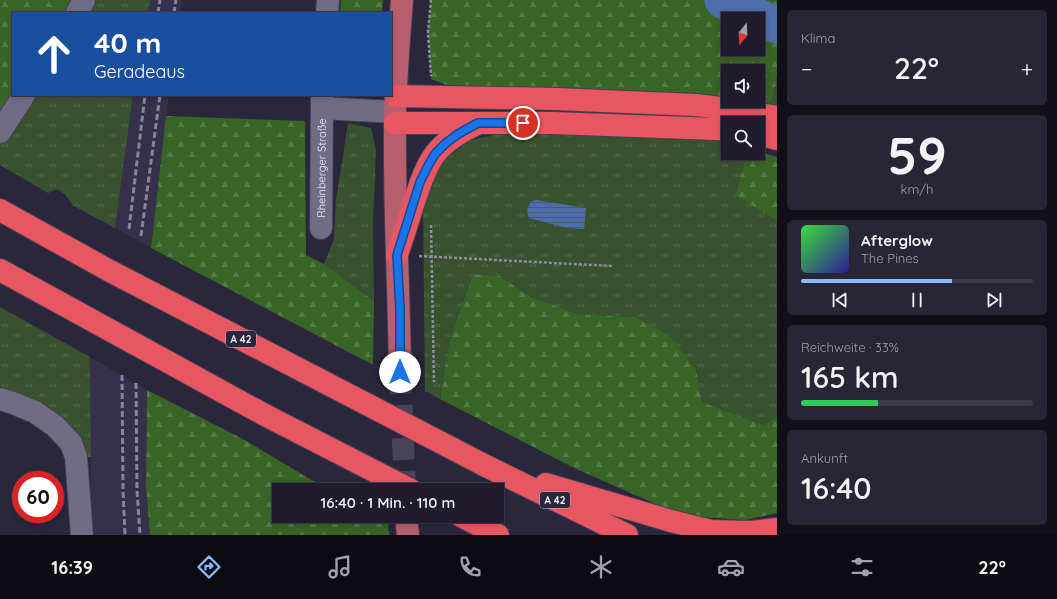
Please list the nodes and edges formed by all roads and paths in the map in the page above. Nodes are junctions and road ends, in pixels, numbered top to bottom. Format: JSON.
{"nodes":[{"id":1,"x":84,"y":0,"type":"edge"},
{"id":2,"x":328,"y":0,"type":"edge"},
{"id":3,"x":402,"y":0,"type":"edge"},
{"id":4,"x":431,"y":0,"type":"edge"},
{"id":5,"x":78,"y":12,"type":"edge"},
{"id":6,"x":327,"y":12,"type":"edge"},
{"id":7,"x":23,"y":96,"type":"edge"},
{"id":8,"x":430,"y":96,"type":"junction"},
{"id":9,"x":322,"y":102,"type":"edge"},
{"id":10,"x":395,"y":110,"type":"junction"},
{"id":11,"x":777,"y":117,"type":"edge"},
{"id":12,"x":478,"y":123,"type":"junction"},
{"id":13,"x":721,"y":129,"type":"edge"},
{"id":14,"x":0,"y":132,"type":"edge"},
{"id":15,"x":765,"y":136,"type":"edge"},
{"id":16,"x":777,"y":140,"type":"edge"},
{"id":17,"x":0,"y":210,"type":"edge"},
{"id":18,"x":431,"y":221,"type":"dead end"},
{"id":19,"x":321,"y":228,"type":"dead end"},
{"id":20,"x":397,"y":255,"type":"junction"},
{"id":21,"x":431,"y":256,"type":"junction"},
{"id":22,"x":612,"y":266,"type":"dead end"},
{"id":23,"x":0,"y":270,"type":"edge"},
{"id":24,"x":400,"y":372,"type":"tunnel mouth"},
{"id":25,"x":434,"y":382,"type":"dead end"},
{"id":26,"x":0,"y":399,"type":"edge"},
{"id":27,"x":484,"y":465,"type":"junction"},
{"id":28,"x":397,"y":483,"type":"edge"},
{"id":29,"x":475,"y":523,"type":"edge"},
{"id":30,"x":777,"y":529,"type":"edge"},
{"id":31,"x":82,"y":535,"type":"edge"},
{"id":32,"x":498,"y":535,"type":"edge"},
{"id":33,"x":626,"y":535,"type":"edge"}],
"edges":[{"from":1,"to":5,"type":"street"},
{"from":2,"to":6,"type":"street"},
{"from":3,"to":10,"type":"main road"},
{"from":4,"to":8,"type":"path"},
{"from":7,"to":14,"type":"street"},
{"from":8,"to":10,"type":"highway"},
{"from":8,"to":11,"type":"highway"},
{"from":9,"to":10,"type":"street","name":"Rheinberger Straße"},
{"from":9,"to":19,"type":"street","name":"Rheinberger Straße"},
{"from":10,"to":12,"type":"highway"},
{"from":10,"to":20,"type":"main road"},
{"from":12,"to":13,"type":"highway"},
{"from":12,"to":20,"type":"highway"},
{"from":15,"to":16,"type":"highway"},
{"from":17,"to":27,"type":"highway","number":"A 42"},
{"from":18,"to":21,"type":"path"},
{"from":20,"to":21,"type":"path"},
{"from":20,"to":24,"type":"main road"},
{"from":21,"to":22,"type":"path"},
{"from":21,"to":25,"type":"path"},
{"from":23,"to":28,"type":"highway"},
{"from":26,"to":31,"type":"street"},
{"from":27,"to":30,"type":"highway"},
{"from":27,"to":33,"type":"highway","number":"A 42"},
{"from":29,"to":32,"type":"highway"}]}
